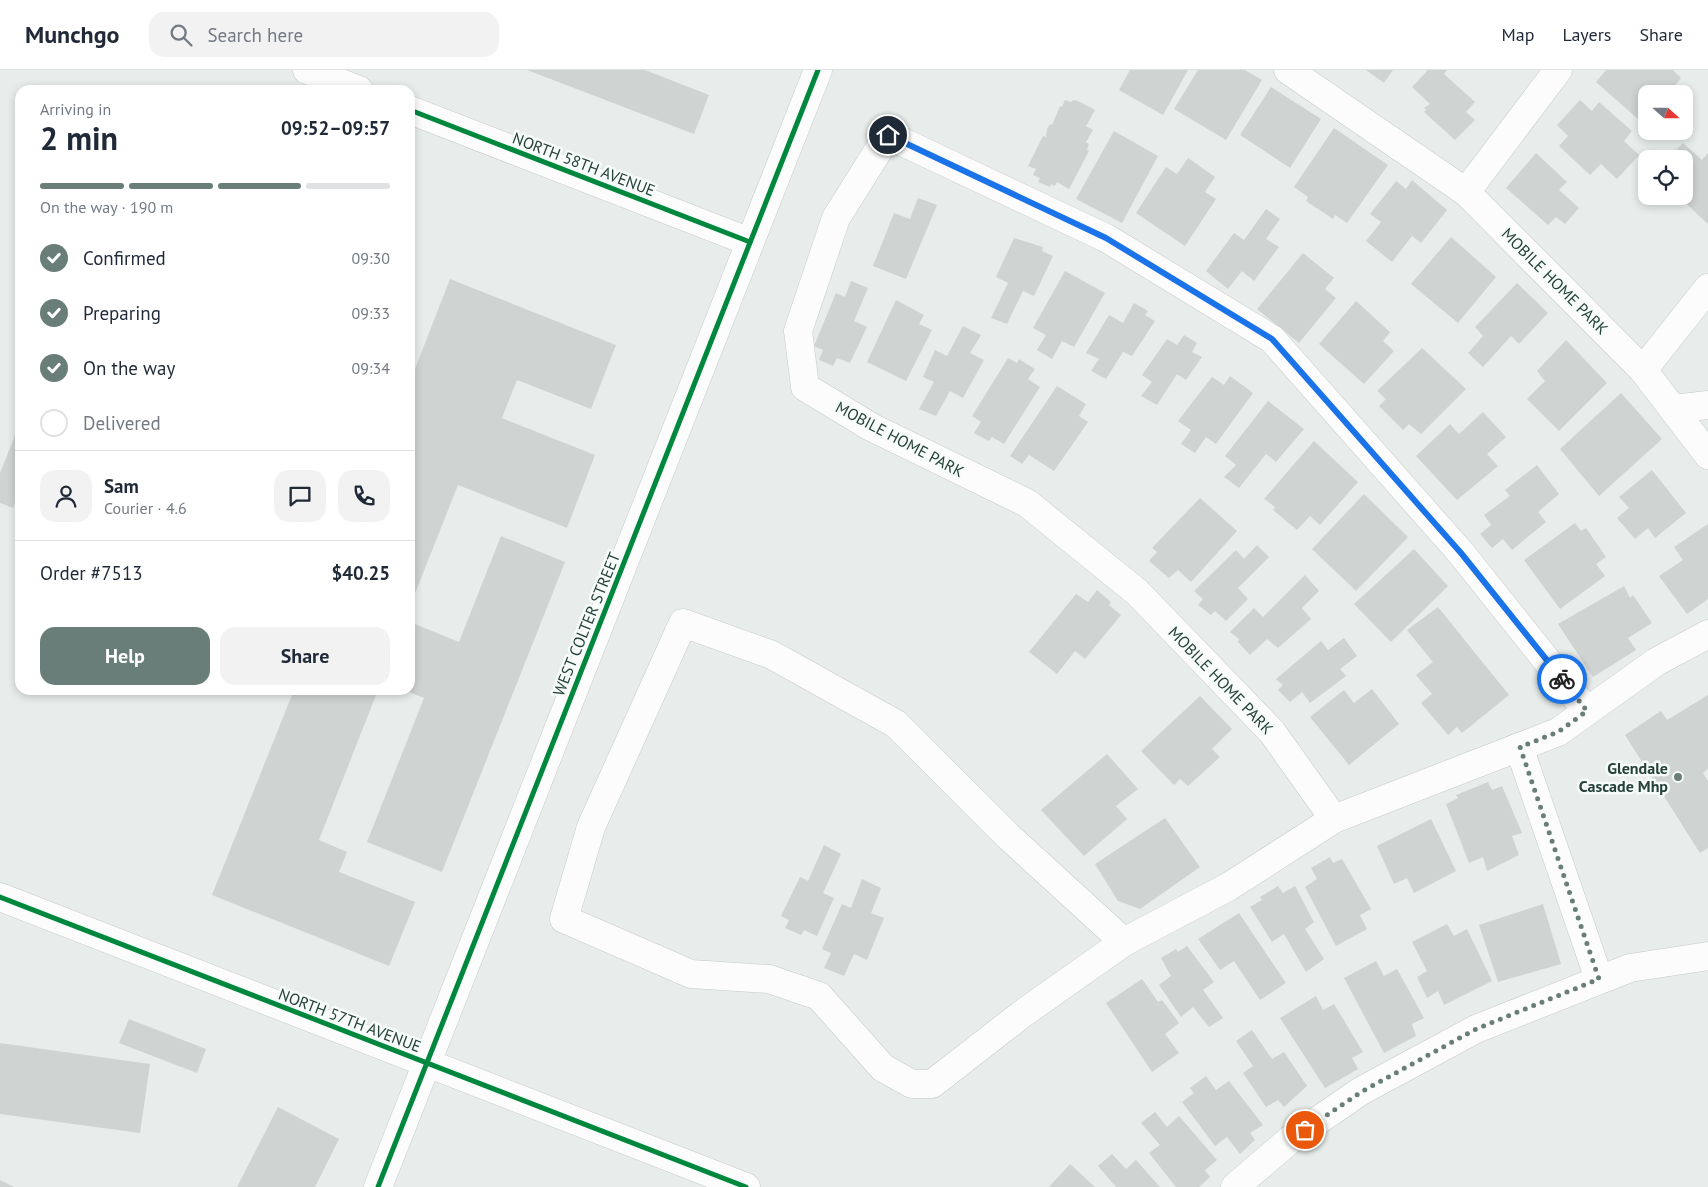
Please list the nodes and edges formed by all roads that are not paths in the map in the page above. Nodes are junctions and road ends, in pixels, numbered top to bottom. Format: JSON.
{"nodes":[{"id":1,"x":308,"y":70,"type":"edge"},
{"id":2,"x":818,"y":70,"type":"edge"},
{"id":3,"x":1288,"y":70,"type":"edge"},
{"id":4,"x":1558,"y":70,"type":"edge"},
{"id":5,"x":346,"y":85,"type":"edge"},
{"id":6,"x":415,"y":112,"type":"edge"},
{"id":7,"x":1466,"y":192,"type":"junction"},
{"id":8,"x":750,"y":242,"type":"junction"},
{"id":9,"x":1708,"y":288,"type":"edge"},
{"id":10,"x":1643,"y":370,"type":"junction"},
{"id":11,"x":1708,"y":405,"type":"edge"},
{"id":12,"x":1673,"y":409,"type":"junction"},
{"id":13,"x":1708,"y":455,"type":"edge"},
{"id":14,"x":1708,"y":634,"type":"edge"},
{"id":15,"x":1587,"y":711,"type":"junction"},
{"id":16,"x":1520,"y":747,"type":"junction"},
{"id":17,"x":1334,"y":819,"type":"junction"},
{"id":18,"x":0,"y":897,"type":"edge"},
{"id":19,"x":1124,"y":942,"type":"junction"},
{"id":20,"x":1707,"y":961,"type":"edge"},
{"id":21,"x":1599,"y":979,"type":"junction"},
{"id":22,"x":427,"y":1063,"type":"junction"},
{"id":23,"x":378,"y":1187,"type":"edge"},
{"id":24,"x":746,"y":1187,"type":"edge"},
{"id":25,"x":1234,"y":1187,"type":"edge"}],
"edges":[{"from":1,"to":5,"type":"street"},
{"from":2,"to":8,"type":"street","name":"WEST COLTER STREET"},
{"from":3,"to":7,"type":"street","name":"MOBILE HOME PARK"},
{"from":4,"to":7,"type":"street"},
{"from":6,"to":8,"type":"street","name":"NORTH 58TH AVENUE"},
{"from":7,"to":10,"type":"street","name":"MOBILE HOME PARK"},
{"from":8,"to":22,"type":"street","name":"WEST COLTER STREET"},
{"from":9,"to":10,"type":"street"},
{"from":10,"to":12,"type":"street","name":"MOBILE HOME PARK"},
{"from":11,"to":12,"type":"street"},
{"from":12,"to":13,"type":"street","name":"MOBILE HOME PARK"},
{"from":14,"to":15,"type":"street"},
{"from":15,"to":16,"type":"street"},
{"from":15,"to":17,"type":"street","name":"MOBILE HOME PARK"},
{"from":16,"to":17,"type":"street"},
{"from":16,"to":21,"type":"street"},
{"from":17,"to":19,"type":"street"},
{"from":18,"to":22,"type":"street","name":"NORTH 57TH AVENUE"},
{"from":19,"to":19,"type":"street"},
{"from":20,"to":21,"type":"street"},
{"from":21,"to":25,"type":"street"},
{"from":22,"to":23,"type":"street","name":"WEST COLTER STREET"},
{"from":22,"to":24,"type":"street","name":"NORTH 57TH AVENUE"}]}
